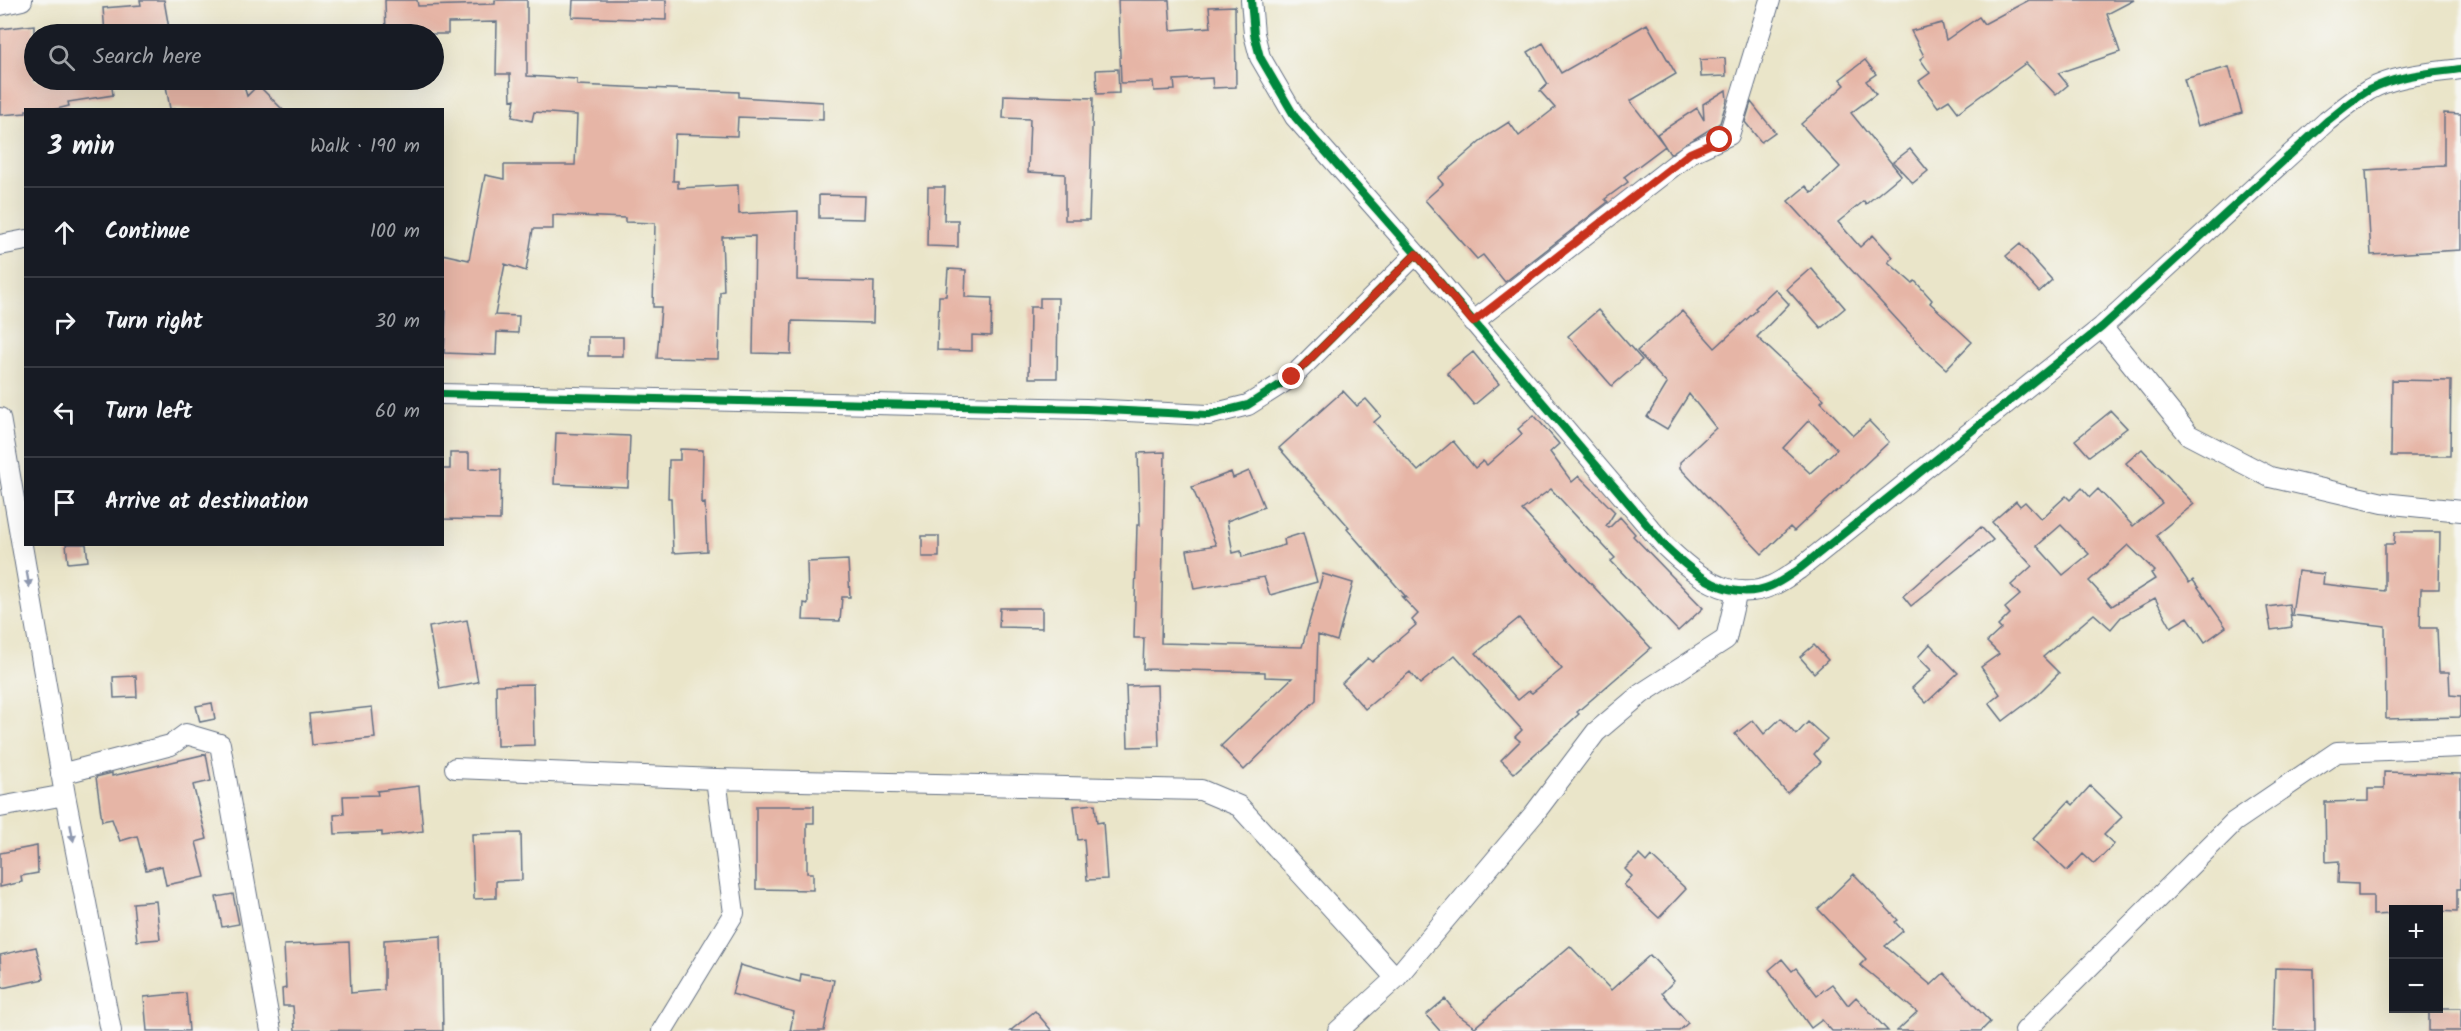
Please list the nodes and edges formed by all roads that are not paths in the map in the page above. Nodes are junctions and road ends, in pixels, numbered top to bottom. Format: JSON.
{"nodes":[{"id":1,"x":22,"y":0,"type":"edge"},
{"id":2,"x":1251,"y":0,"type":"edge"},
{"id":3,"x":1770,"y":0,"type":"edge"},
{"id":4,"x":0,"y":4,"type":"edge"},
{"id":5,"x":2461,"y":69,"type":"edge"},
{"id":6,"x":24,"y":240,"type":"edge"},
{"id":7,"x":0,"y":245,"type":"edge"},
{"id":8,"x":1416,"y":254,"type":"junction"},
{"id":9,"x":1473,"y":322,"type":"junction"},
{"id":10,"x":2102,"y":327,"type":"junction"},
{"id":11,"x":444,"y":394,"type":"edge"},
{"id":12,"x":0,"y":418,"type":"edge"},
{"id":13,"x":17,"y":461,"type":"edge"},
{"id":14,"x":24,"y":511,"type":"edge"},
{"id":15,"x":2461,"y":511,"type":"edge"},
{"id":16,"x":29,"y":546,"type":"edge"},
{"id":17,"x":1737,"y":591,"type":"junction"},
{"id":18,"x":2461,"y":747,"type":"edge"},
{"id":19,"x":455,"y":768,"type":"dead end"},
{"id":20,"x":61,"y":774,"type":"junction"},
{"id":21,"x":716,"y":779,"type":"junction"},
{"id":22,"x":64,"y":795,"type":"junction"},
{"id":23,"x":0,"y":807,"type":"edge"},
{"id":24,"x":1396,"y":978,"type":"junction"},
{"id":25,"x":111,"y":1031,"type":"edge"},
{"id":26,"x":272,"y":1031,"type":"edge"},
{"id":27,"x":662,"y":1031,"type":"edge"},
{"id":28,"x":1338,"y":1031,"type":"edge"},
{"id":29,"x":2025,"y":1031,"type":"edge"}],
"edges":[{"from":1,"to":4,"type":"street"},
{"from":2,"to":8,"type":"street"},
{"from":3,"to":9,"type":"street"},
{"from":5,"to":10,"type":"street"},
{"from":6,"to":7,"type":"street"},
{"from":8,"to":9,"type":"street"},
{"from":8,"to":11,"type":"street"},
{"from":9,"to":17,"type":"street"},
{"from":10,"to":15,"type":"street"},
{"from":10,"to":17,"type":"street"},
{"from":12,"to":13,"type":"street"},
{"from":13,"to":14,"type":"street","one_way":true},
{"from":16,"to":20,"type":"street","one_way":true},
{"from":17,"to":24,"type":"street"},
{"from":18,"to":29,"type":"street"},
{"from":19,"to":21,"type":"street"},
{"from":20,"to":22,"type":"street"},
{"from":20,"to":26,"type":"street"},
{"from":21,"to":24,"type":"street"},
{"from":21,"to":27,"type":"street"},
{"from":22,"to":23,"type":"street"},
{"from":22,"to":25,"type":"street","one_way":true},
{"from":24,"to":28,"type":"street"}]}
